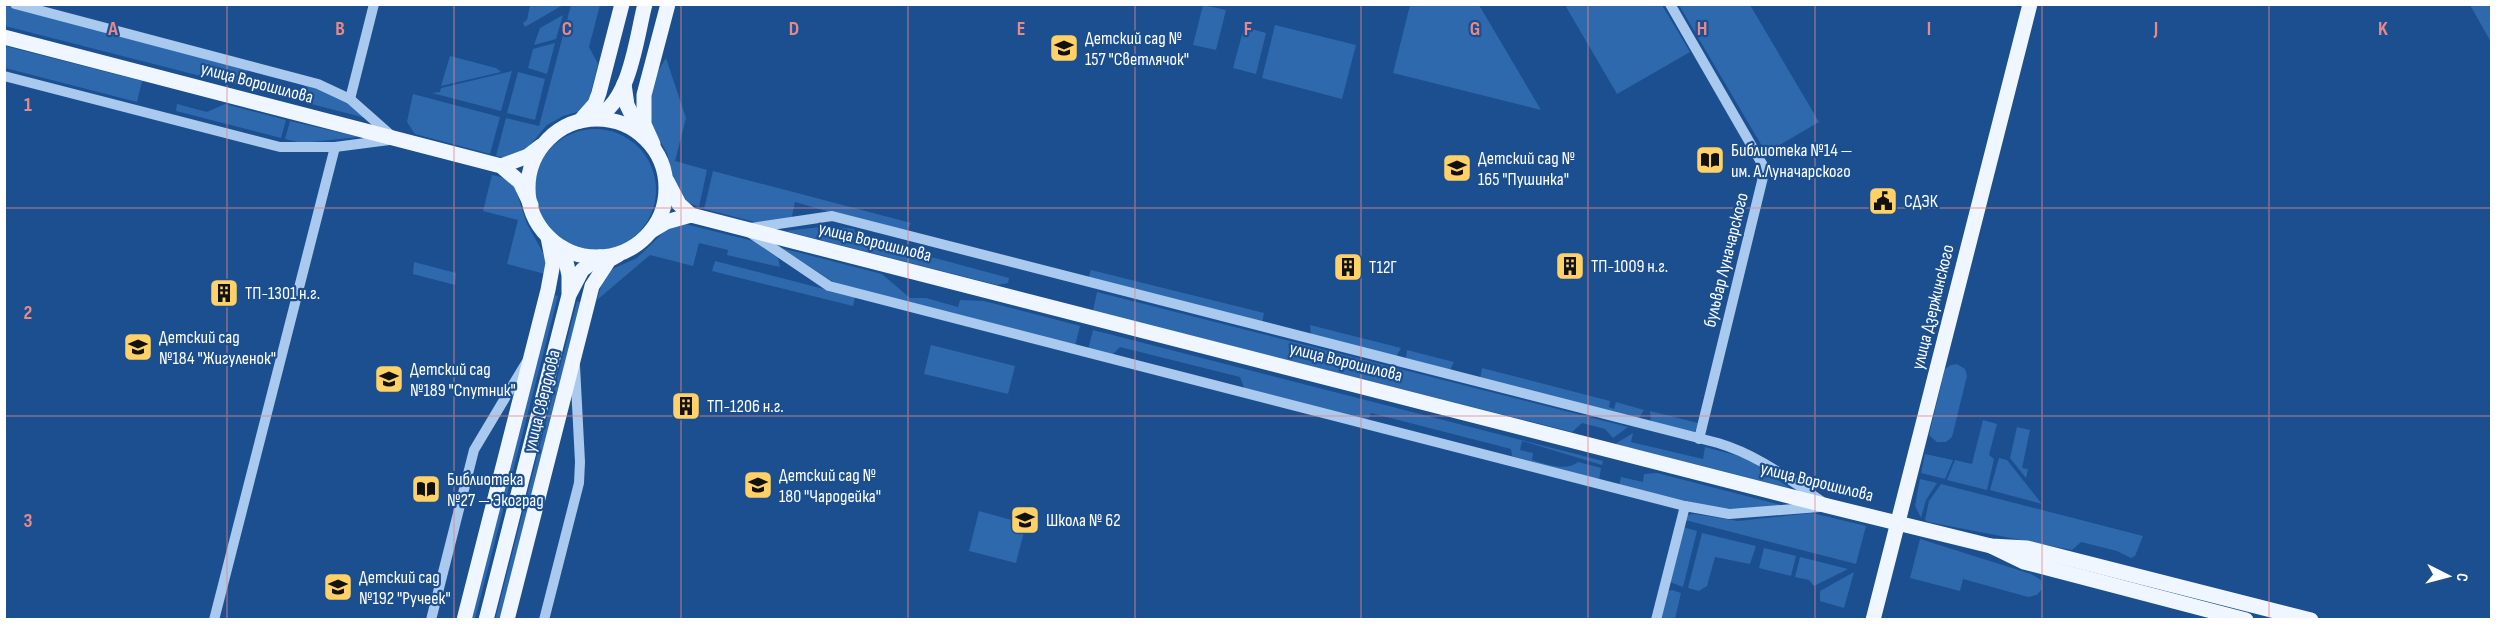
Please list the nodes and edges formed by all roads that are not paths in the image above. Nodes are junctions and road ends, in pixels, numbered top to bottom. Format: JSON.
{"nodes":[{"id":1,"x":15,"y":4,"type":"edge"},
{"id":2,"x":374,"y":4,"type":"edge"},
{"id":3,"x":622,"y":4,"type":"edge"},
{"id":4,"x":645,"y":4,"type":"edge"},
{"id":5,"x":668,"y":4,"type":"edge"},
{"id":6,"x":1670,"y":4,"type":"edge"},
{"id":7,"x":2030,"y":4,"type":"edge"},
{"id":8,"x":4,"y":37,"type":"edge"},
{"id":9,"x":4,"y":76,"type":"edge"},
{"id":10,"x":624,"y":84,"type":"junction"},
{"id":11,"x":350,"y":99,"type":"junction"},
{"id":12,"x":584,"y":120,"type":"junction"},
{"id":13,"x":642,"y":136,"type":"junction"},
{"id":14,"x":396,"y":139,"type":"junction"},
{"id":15,"x":546,"y":142,"type":"junction"},
{"id":16,"x":335,"y":147,"type":"junction"},
{"id":17,"x":655,"y":150,"type":"junction"},
{"id":18,"x":501,"y":165,"type":"junction"},
{"id":19,"x":664,"y":173,"type":"junction"},
{"id":20,"x":531,"y":205,"type":"junction"},
{"id":21,"x":691,"y":215,"type":"junction"},
{"id":22,"x":745,"y":229,"type":"junction"},
{"id":23,"x":651,"y":231,"type":"junction"},
{"id":24,"x":548,"y":237,"type":"junction"},
{"id":25,"x":634,"y":246,"type":"junction"},
{"id":26,"x":564,"y":248,"type":"junction"},
{"id":27,"x":600,"y":257,"type":"junction"},
{"id":28,"x":569,"y":295,"type":"junction"},
{"id":29,"x":575,"y":351,"type":"junction"},
{"id":30,"x":532,"y":353,"type":"junction"},
{"id":31,"x":1699,"y":439,"type":"junction"},
{"id":32,"x":1685,"y":506,"type":"junction"},
{"id":33,"x":1828,"y":506,"type":"junction"},
{"id":34,"x":1898,"y":523,"type":"junction"},
{"id":35,"x":1991,"y":546,"type":"junction"},
{"id":36,"x":214,"y":620,"type":"edge"},
{"id":37,"x":431,"y":620,"type":"edge"},
{"id":38,"x":464,"y":620,"type":"edge"},
{"id":39,"x":486,"y":620,"type":"edge"},
{"id":40,"x":507,"y":620,"type":"edge"},
{"id":41,"x":544,"y":620,"type":"edge"},
{"id":42,"x":1656,"y":620,"type":"edge"},
{"id":43,"x":1873,"y":620,"type":"edge"},
{"id":44,"x":2246,"y":620,"type":"edge"},
{"id":45,"x":2311,"y":620,"type":"edge"}],
"edges":[{"from":1,"to":11,"type":"street"},
{"from":2,"to":11,"type":"street"},
{"from":3,"to":12,"type":"main road"},
{"from":4,"to":10,"type":"main road"},
{"from":5,"to":17,"type":"main road"},
{"from":6,"to":31,"type":"street","name":"бульвар Луначарского"},
{"from":7,"to":34,"type":"main road","name":"улица Дзержинского"},
{"from":8,"to":14,"type":"main road","name":"улица Ворошилова"},
{"from":9,"to":16,"type":"street"},
{"from":10,"to":12,"type":"main road"},
{"from":10,"to":13,"type":"main road"},
{"from":11,"to":14,"type":"street"},
{"from":12,"to":13,"type":"main road"},
{"from":12,"to":15,"type":"main road"},
{"from":13,"to":17,"type":"main road"},
{"from":14,"to":16,"type":"street"},
{"from":14,"to":18,"type":"main road","name":"улица Ворошилова"},
{"from":15,"to":18,"type":"main road"},
{"from":15,"to":20,"type":"main road"},
{"from":16,"to":36,"type":"street"},
{"from":17,"to":19,"type":"main road"},
{"from":18,"to":20,"type":"main road"},
{"from":19,"to":21,"type":"main road"},
{"from":19,"to":23,"type":"main road"},
{"from":20,"to":24,"type":"main road"},
{"from":21,"to":22,"type":"main road","name":"улица Ворошилова"},
{"from":21,"to":23,"type":"main road"},
{"from":22,"to":31,"type":"street"},
{"from":22,"to":32,"type":"street"},
{"from":22,"to":33,"type":"main road","name":"улица Ворошилова"},
{"from":23,"to":25,"type":"main road"},
{"from":24,"to":26,"type":"main road"},
{"from":24,"to":30,"type":"main road","name":"улица Свердлова"},
{"from":25,"to":27,"type":"main road"},
{"from":25,"to":29,"type":"main road","name":"улица Свердлова"},
{"from":26,"to":27,"type":"main road"},
{"from":26,"to":28,"type":"main road","name":"улица Свердлова"},
{"from":27,"to":28,"type":"main road","name":"улица Свердлова"},
{"from":28,"to":39,"type":"main road","name":"улица Свердлова"},
{"from":29,"to":40,"type":"main road","name":"улица Свердлова"},
{"from":29,"to":41,"type":"street"},
{"from":30,"to":37,"type":"street"},
{"from":30,"to":38,"type":"main road","name":"улица Свердлова"},
{"from":31,"to":33,"type":"street"},
{"from":32,"to":33,"type":"street"},
{"from":32,"to":42,"type":"street"},
{"from":33,"to":34,"type":"main road","name":"улица Ворошилова"},
{"from":34,"to":35,"type":"main road","name":"улица Ворошилова"},
{"from":34,"to":43,"type":"main road","name":"улица Дзержинского"},
{"from":35,"to":44,"type":"main road","name":"улица Ворошилова"},
{"from":35,"to":45,"type":"main road","name":"улица Ворошилова"}]}
